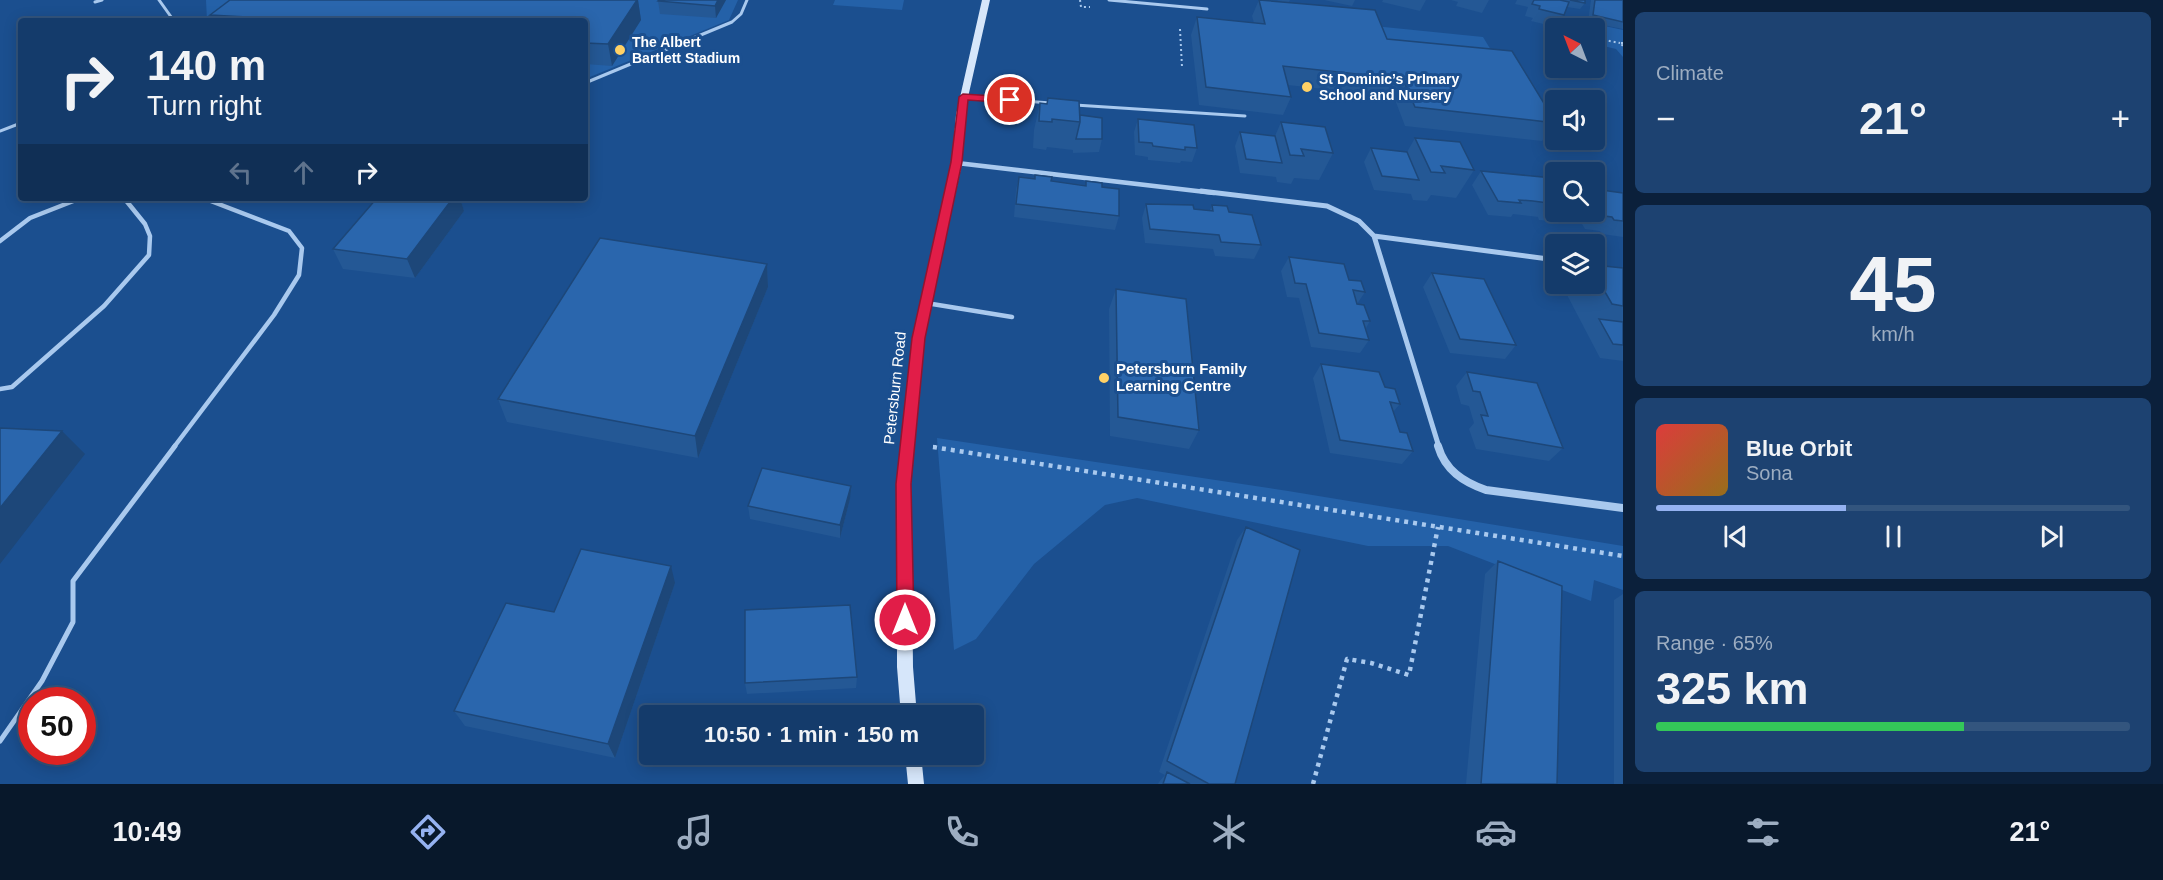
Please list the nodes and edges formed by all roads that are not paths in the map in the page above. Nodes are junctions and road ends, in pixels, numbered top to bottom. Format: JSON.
{"nodes":[{"id":1,"x":102,"y":0,"type":"edge"},
{"id":2,"x":159,"y":0,"type":"edge"},
{"id":3,"x":747,"y":0,"type":"edge"},
{"id":4,"x":986,"y":0,"type":"edge"},
{"id":5,"x":1109,"y":0,"type":"edge"},
{"id":6,"x":95,"y":2,"type":"dead end"},
{"id":7,"x":1207,"y":9,"type":"dead end"},
{"id":8,"x":172,"y":18,"type":"edge"},
{"id":9,"x":588,"y":82,"type":"edge"},
{"id":10,"x":963,"y":97,"type":"junction"},
{"id":11,"x":1057,"y":104,"type":"edge"},
{"id":12,"x":1069,"y":104,"type":"edge"},
{"id":13,"x":1245,"y":116,"type":"edge"},
{"id":14,"x":18,"y":124,"type":"edge"},
{"id":15,"x":0,"y":131,"type":"edge"},
{"id":16,"x":957,"y":162,"type":"junction"},
{"id":17,"x":73,"y":201,"type":"edge"},
{"id":18,"x":126,"y":201,"type":"edge"},
{"id":19,"x":211,"y":201,"type":"edge"},
{"id":20,"x":1374,"y":237,"type":"junction"},
{"id":21,"x":0,"y":241,"type":"edge"},
{"id":22,"x":1545,"y":259,"type":"edge"},
{"id":23,"x":925,"y":303,"type":"junction"},
{"id":24,"x":1012,"y":317,"type":"dead end"},
{"id":25,"x":0,"y":389,"type":"edge"},
{"id":26,"x":1623,"y":508,"type":"edge"},
{"id":27,"x":908,"y":705,"type":"edge"},
{"id":28,"x":0,"y":741,"type":"edge"},
{"id":29,"x":914,"y":765,"type":"edge"},
{"id":30,"x":916,"y":784,"type":"edge"}],
"edges":[{"from":1,"to":6,"type":"lane"},
{"from":2,"to":8,"type":"lane"},
{"from":3,"to":9,"type":"lane"},
{"from":4,"to":10,"type":"main road","name":"Petersburn Road"},
{"from":5,"to":7,"type":"lane"},
{"from":10,"to":11,"type":"lane"},
{"from":10,"to":16,"type":"main road","name":"Petersburn Road"},
{"from":12,"to":13,"type":"lane"},
{"from":14,"to":15,"type":"lane"},
{"from":16,"to":20,"type":"street"},
{"from":16,"to":23,"type":"main road","name":"Petersburn Road"},
{"from":17,"to":21,"type":"lane"},
{"from":18,"to":25,"type":"lane"},
{"from":19,"to":28,"type":"lane"},
{"from":20,"to":22,"type":"street"},
{"from":20,"to":26,"type":"street"},
{"from":23,"to":24,"type":"lane"},
{"from":23,"to":27,"type":"main road","name":"Petersburn Road"},
{"from":29,"to":30,"type":"main road"}]}
